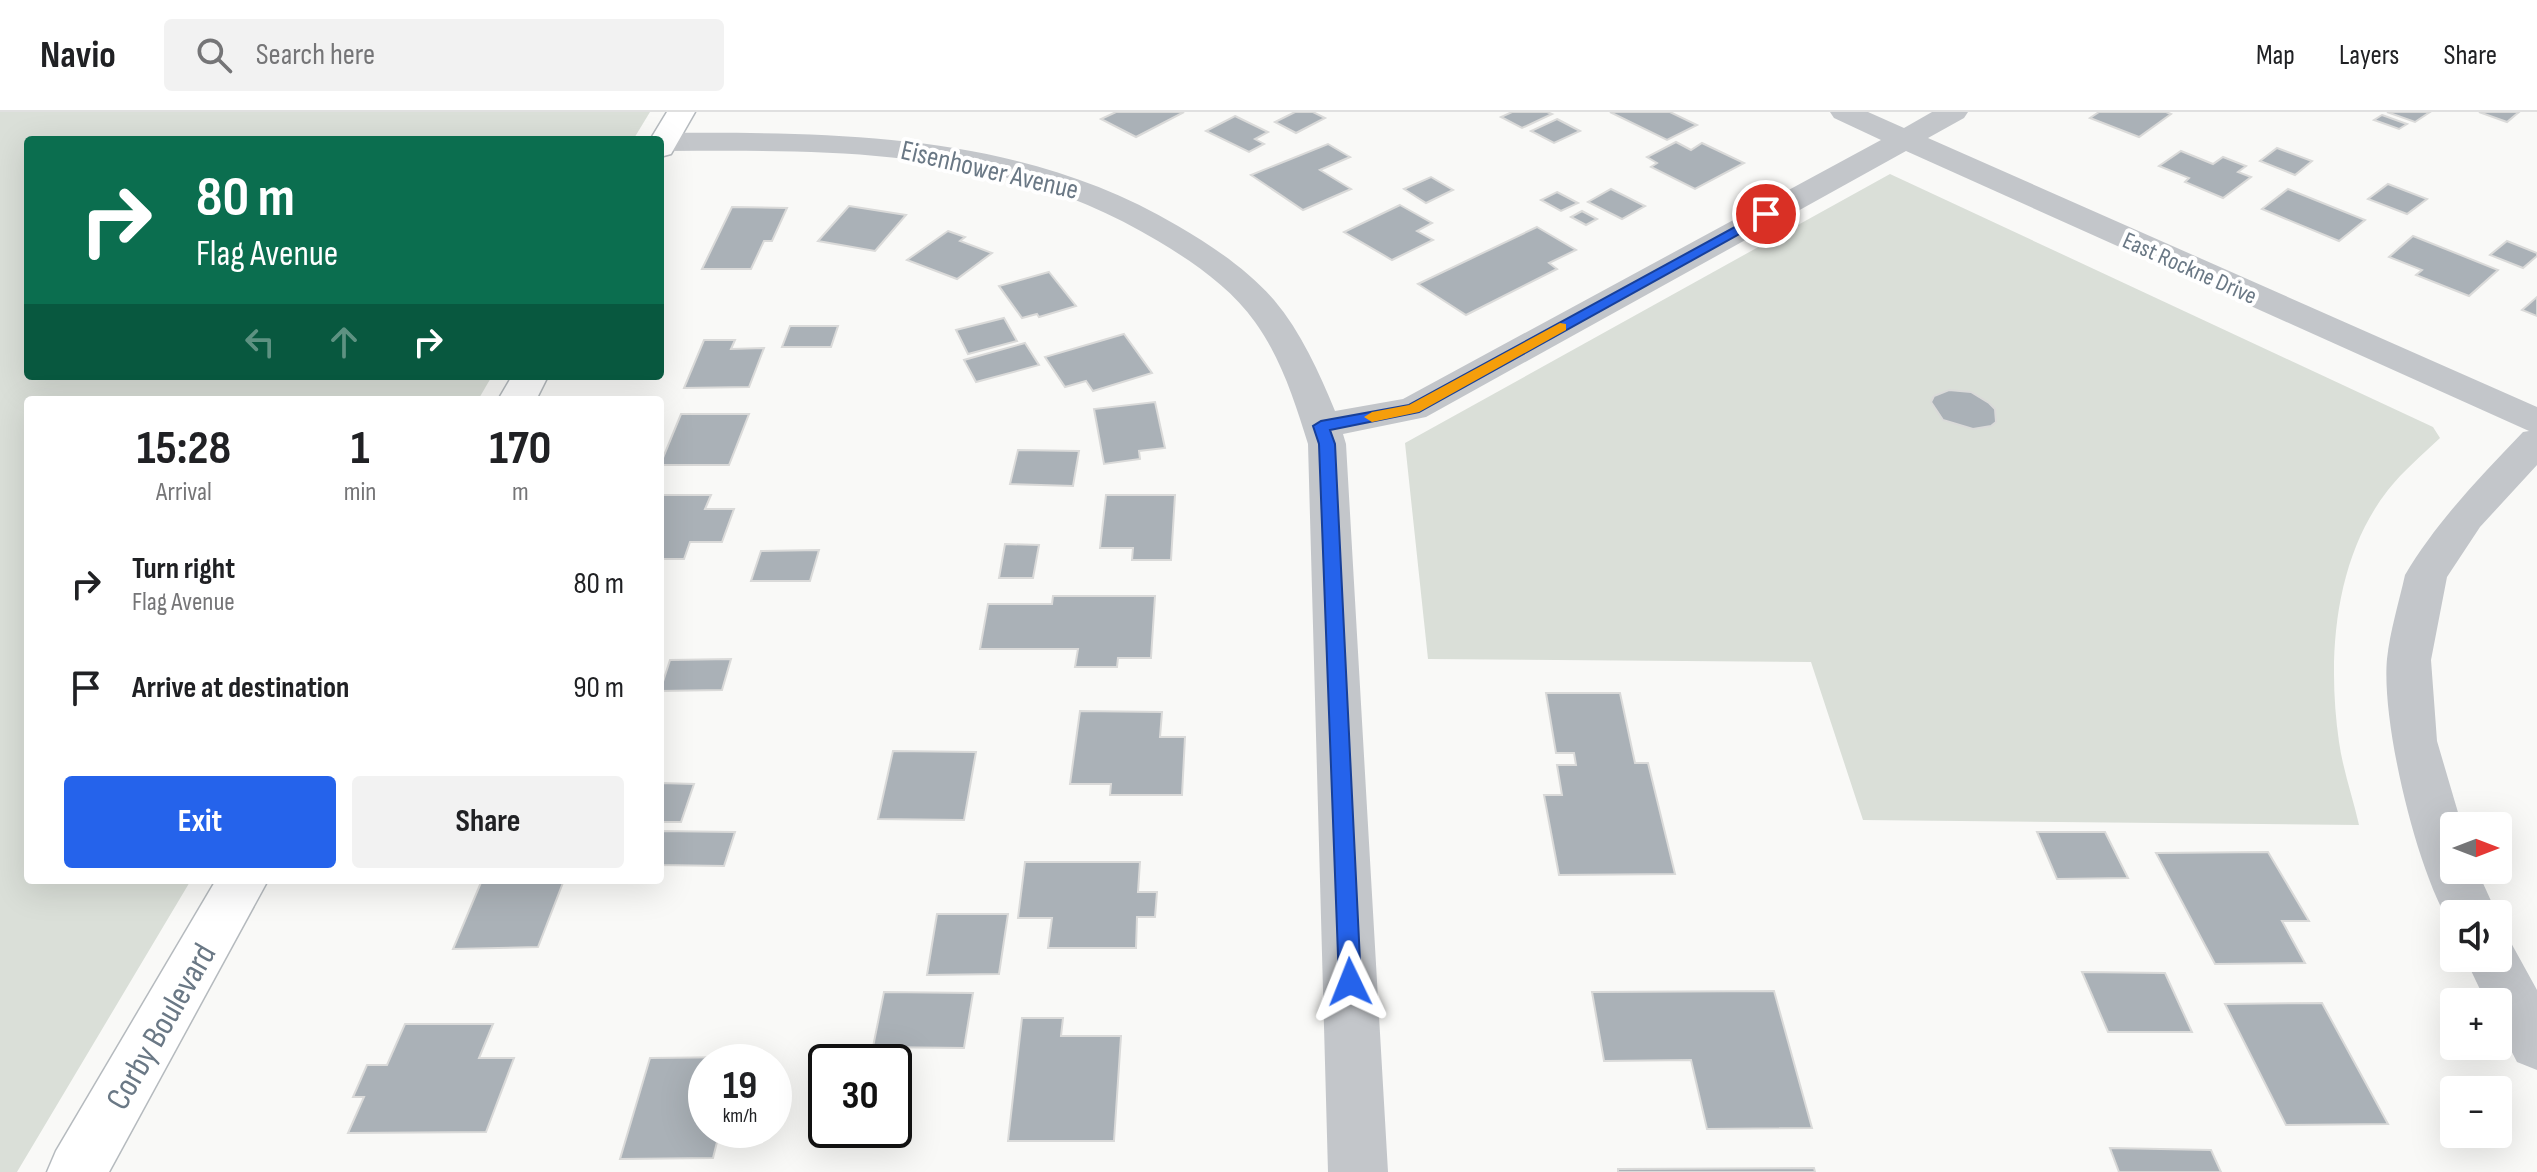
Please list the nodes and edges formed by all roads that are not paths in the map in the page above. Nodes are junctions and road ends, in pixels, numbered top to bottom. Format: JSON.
{"nodes":[{"id":1,"x":1844,"y":112,"type":"edge"},
{"id":2,"x":1954,"y":112,"type":"edge"},
{"id":3,"x":668,"y":134,"type":"edge"},
{"id":4,"x":1903,"y":139,"type":"junction"},
{"id":5,"x":2537,"y":421,"type":"edge"},
{"id":6,"x":1321,"y":426,"type":"junction"},
{"id":7,"x":2537,"y":441,"type":"edge"},
{"id":8,"x":241,"y":884,"type":"edge"},
{"id":9,"x":2465,"y":900,"type":"edge"},
{"id":10,"x":2498,"y":972,"type":"edge"},
{"id":11,"x":2537,"y":1044,"type":"edge"},
{"id":12,"x":77,"y":1172,"type":"edge"},
{"id":13,"x":1358,"y":1172,"type":"edge"}],
"edges":[{"from":1,"to":4,"type":"street","name":"East Rockne Drive"},
{"from":2,"to":4,"type":"street"},
{"from":3,"to":6,"type":"street","name":"Eisenhower Avenue"},
{"from":4,"to":5,"type":"street","name":"East Rockne Drive"},
{"from":4,"to":6,"type":"street"},
{"from":6,"to":13,"type":"street","name":"Eisenhower Avenue"},
{"from":7,"to":9,"type":"street"},
{"from":8,"to":12,"type":"street","name":"Corby Boulevard"},
{"from":10,"to":11,"type":"street"}]}
